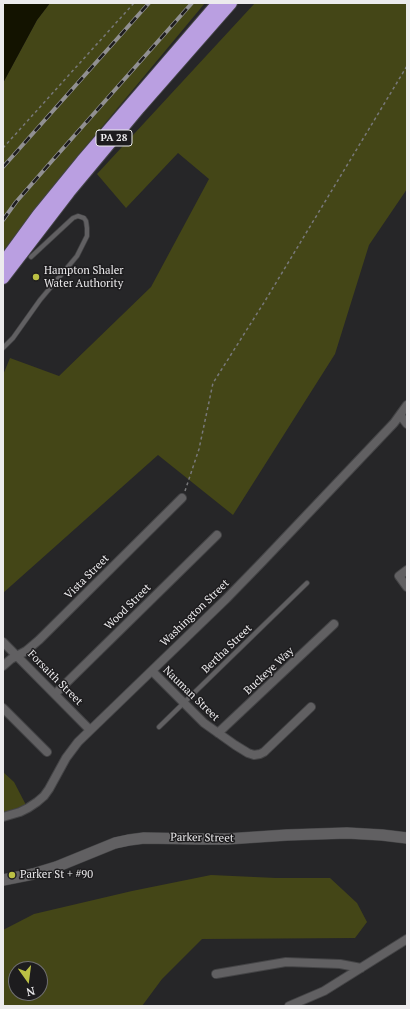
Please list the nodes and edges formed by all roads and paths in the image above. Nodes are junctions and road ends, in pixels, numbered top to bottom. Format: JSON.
{"nodes":[{"id":1,"x":134,"y":3,"type":"edge"},
{"id":2,"x":218,"y":3,"type":"edge"},
{"id":3,"x":231,"y":3,"type":"edge"},
{"id":4,"x":407,"y":66,"type":"edge"},
{"id":5,"x":3,"y":148,"type":"edge"},
{"id":6,"x":31,"y":257,"type":"dead end"},
{"id":7,"x":3,"y":262,"type":"edge"},
{"id":8,"x":3,"y":278,"type":"edge"},
{"id":9,"x":3,"y":348,"type":"edge"},
{"id":10,"x":407,"y":405,"type":"edge"},
{"id":11,"x":400,"y":415,"type":"junction"},
{"id":12,"x":407,"y":424,"type":"edge"},
{"id":13,"x":182,"y":498,"type":"joint"},
{"id":14,"x":217,"y":535,"type":"dead end"},
{"id":15,"x":407,"y":570,"type":"edge"},
{"id":16,"x":307,"y":583,"type":"dead end"},
{"id":17,"x":407,"y":587,"type":"edge"},
{"id":18,"x":334,"y":624,"type":"dead end"},
{"id":19,"x":3,"y":642,"type":"edge"},
{"id":20,"x":17,"y":656,"type":"junction"},
{"id":21,"x":3,"y":666,"type":"edge"},
{"id":22,"x":152,"y":671,"type":"junction"},
{"id":23,"x":55,"y":694,"type":"junction"},
{"id":24,"x":184,"y":703,"type":"junction"},
{"id":25,"x":311,"y":707,"type":"dead end"},
{"id":26,"x":3,"y":708,"type":"edge"},
{"id":27,"x":160,"y":728,"type":"dead end"},
{"id":28,"x":90,"y":730,"type":"junction"},
{"id":29,"x":218,"y":734,"type":"junction"},
{"id":30,"x":47,"y":752,"type":"dead end"},
{"id":31,"x":3,"y":817,"type":"edge"},
{"id":32,"x":407,"y":838,"type":"edge"},
{"id":33,"x":3,"y":880,"type":"edge"},
{"id":34,"x":407,"y":940,"type":"edge"},
{"id":35,"x":361,"y":968,"type":"junction"},
{"id":36,"x":216,"y":974,"type":"dead end"},
{"id":37,"x":289,"y":1006,"type":"edge"}],
"edges":[{"from":1,"to":5,"type":"path"},
{"from":2,"to":7,"type":"highway","number":"PA 28"},
{"from":3,"to":8,"type":"highway","number":"PA 28"},
{"from":4,"to":13,"type":"path"},
{"from":6,"to":9,"type":"lane"},
{"from":10,"to":11,"type":"street","name":"Washington Street"},
{"from":11,"to":12,"type":"street"},
{"from":11,"to":22,"type":"street","name":"Washington Street"},
{"from":13,"to":20,"type":"street","name":"Vista Street"},
{"from":14,"to":23,"type":"street","name":"Wood Street"},
{"from":15,"to":17,"type":"street"},
{"from":16,"to":24,"type":"lane","name":"Bertha Street"},
{"from":18,"to":29,"type":"street","name":"Buckeye Way"},
{"from":19,"to":20,"type":"street","name":"Forsaith Street"},
{"from":20,"to":21,"type":"street","name":"Vista Street"},
{"from":20,"to":23,"type":"street","name":"Forsaith Street"},
{"from":22,"to":24,"type":"street","name":"Nauman Street"},
{"from":22,"to":28,"type":"street","name":"Washington Street"},
{"from":23,"to":28,"type":"street","name":"Forsaith Street"},
{"from":24,"to":27,"type":"lane","name":"Bertha Street"},
{"from":24,"to":29,"type":"street","name":"Nauman Street"},
{"from":25,"to":29,"type":"street","name":"Nauman Street"},
{"from":26,"to":30,"type":"street"},
{"from":28,"to":31,"type":"street","name":"Washington Street"},
{"from":32,"to":33,"type":"street","name":"Parker Street"},
{"from":34,"to":35,"type":"street"},
{"from":35,"to":36,"type":"street"},
{"from":35,"to":37,"type":"street"}]}
